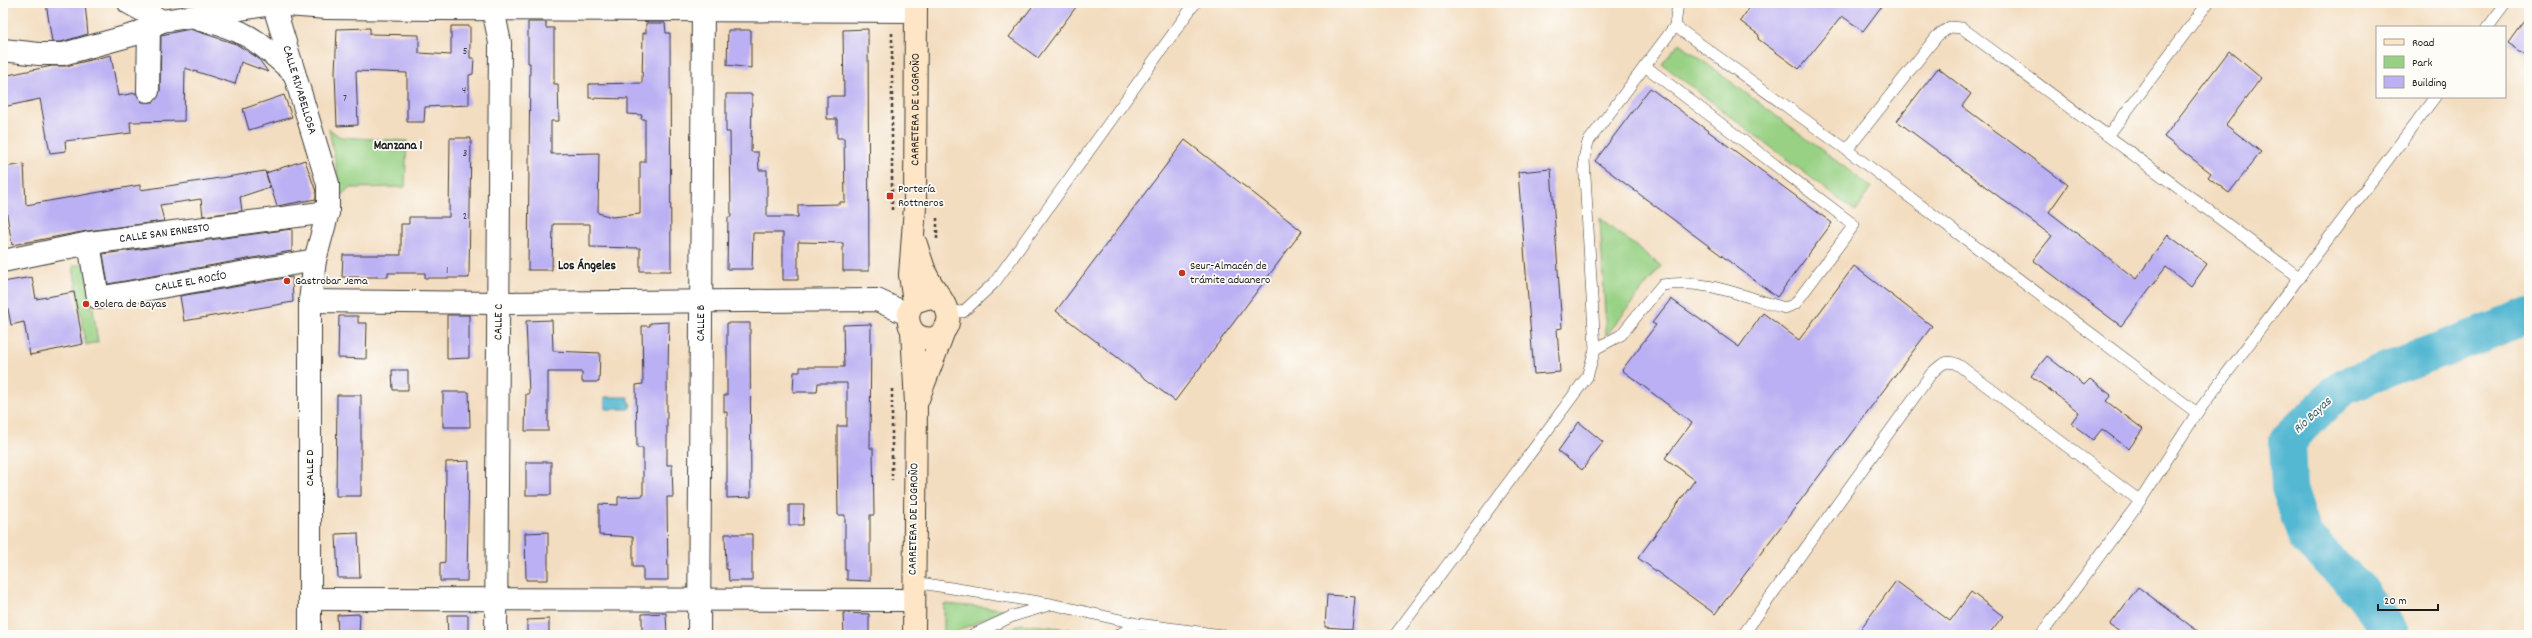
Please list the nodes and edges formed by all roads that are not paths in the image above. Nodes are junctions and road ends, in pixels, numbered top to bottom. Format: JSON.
{"nodes":[{"id":1,"x":129,"y":3,"type":"edge"},
{"id":2,"x":273,"y":3,"type":"edge"},
{"id":3,"x":1195,"y":3,"type":"edge"},
{"id":4,"x":1678,"y":3,"type":"edge"},
{"id":5,"x":2208,"y":3,"type":"edge"},
{"id":6,"x":2506,"y":3,"type":"edge"},
{"id":7,"x":491,"y":6,"type":"edge"},
{"id":8,"x":703,"y":7,"type":"edge"},
{"id":9,"x":916,"y":7,"type":"edge"},
{"id":10,"x":188,"y":18,"type":"junction"},
{"id":11,"x":156,"y":24,"type":"junction"},
{"id":12,"x":1675,"y":26,"type":"junction"},
{"id":13,"x":2489,"y":26,"type":"edge"},
{"id":14,"x":3,"y":50,"type":"edge"},
{"id":15,"x":1645,"y":66,"type":"junction"},
{"id":16,"x":294,"y":73,"type":"junction"},
{"id":17,"x":148,"y":91,"type":"dead end"},
{"id":18,"x":2434,"y":98,"type":"edge"},
{"id":19,"x":2108,"y":136,"type":"junction"},
{"id":20,"x":1847,"y":150,"type":"junction"},
{"id":21,"x":328,"y":212,"type":"junction"},
{"id":22,"x":914,"y":239,"type":"junction"},
{"id":23,"x":89,"y":243,"type":"junction"},
{"id":24,"x":315,"y":260,"type":"junction"},
{"id":25,"x":3,"y":261,"type":"edge"},
{"id":26,"x":2300,"y":278,"type":"junction"},
{"id":27,"x":310,"y":301,"type":"junction"},
{"id":28,"x":702,"y":302,"type":"junction"},
{"id":29,"x":500,"y":303,"type":"junction"},
{"id":30,"x":946,"y":307,"type":"junction"},
{"id":31,"x":911,"y":316,"type":"junction"},
{"id":32,"x":943,"y":333,"type":"junction"},
{"id":33,"x":1595,"y":349,"type":"junction"},
{"id":34,"x":916,"y":404,"type":"junction"},
{"id":35,"x":2197,"y":413,"type":"junction"},
{"id":36,"x":2140,"y":501,"type":"junction"},
{"id":37,"x":914,"y":591,"type":"junction"},
{"id":38,"x":310,"y":599,"type":"junction"},
{"id":39,"x":496,"y":600,"type":"junction"},
{"id":40,"x":700,"y":600,"type":"junction"},
{"id":41,"x":1052,"y":604,"type":"junction"},
{"id":42,"x":1138,"y":624,"type":"junction"},
{"id":43,"x":310,"y":635,"type":"edge"},
{"id":44,"x":496,"y":635,"type":"edge"},
{"id":45,"x":699,"y":635,"type":"edge"},
{"id":46,"x":914,"y":635,"type":"edge"},
{"id":47,"x":972,"y":635,"type":"edge"},
{"id":48,"x":1118,"y":635,"type":"edge"},
{"id":49,"x":1222,"y":635,"type":"edge"},
{"id":50,"x":1396,"y":635,"type":"edge"},
{"id":51,"x":1743,"y":635,"type":"edge"},
{"id":52,"x":2041,"y":635,"type":"edge"}],
"edges":[{"from":1,"to":11,"type":"street"},
{"from":2,"to":7,"type":"street"},
{"from":2,"to":10,"type":"street"},
{"from":2,"to":16,"type":"street","name":"CALLE RIVABELLOSA"},
{"from":3,"to":30,"type":"lane"},
{"from":4,"to":12,"type":"lane"},
{"from":5,"to":19,"type":"lane"},
{"from":6,"to":13,"type":"lane"},
{"from":7,"to":8,"type":"street"},
{"from":7,"to":29,"type":"street","name":"CALLE C"},
{"from":8,"to":9,"type":"street"},
{"from":8,"to":28,"type":"street","name":"CALLE B"},
{"from":9,"to":22,"type":"main road","name":"CARRETERA DE LOGROÑO"},
{"from":10,"to":11,"type":"street"},
{"from":10,"to":16,"type":"street"},
{"from":11,"to":14,"type":"street"},
{"from":11,"to":17,"type":"street"},
{"from":12,"to":15,"type":"lane"},
{"from":12,"to":20,"type":"lane"},
{"from":15,"to":33,"type":"lane"},
{"from":15,"to":33,"type":"lane"},
{"from":16,"to":21,"type":"street","name":"CALLE RIVABELLOSA"},
{"from":18,"to":26,"type":"lane"},
{"from":19,"to":20,"type":"lane"},
{"from":19,"to":26,"type":"lane"},
{"from":20,"to":35,"type":"lane"},
{"from":21,"to":23,"type":"street","name":"CALLE SAN ERNESTO"},
{"from":21,"to":24,"type":"street","name":"CALLE RIVABELLOSA"},
{"from":22,"to":30,"type":"main road","name":"CARRETERA DE LOGROÑO"},
{"from":22,"to":31,"type":"main road","name":"CARRETERA DE LOGROÑO"},
{"from":23,"to":24,"type":"street","name":"CALLE EL ROCÍO"},
{"from":23,"to":25,"type":"street","name":"CALLE SAN ERNESTO"},
{"from":24,"to":27,"type":"street","name":"CALLE RIVABELLOSA"},
{"from":26,"to":35,"type":"lane"},
{"from":27,"to":29,"type":"street"},
{"from":27,"to":38,"type":"street","name":"CALLE D"},
{"from":28,"to":29,"type":"street"},
{"from":28,"to":31,"type":"street"},
{"from":28,"to":40,"type":"street","name":"CALLE B"},
{"from":29,"to":39,"type":"street","name":"CALLE C"},
{"from":30,"to":31,"type":"main road"},
{"from":30,"to":32,"type":"main road"},
{"from":31,"to":32,"type":"main road"},
{"from":31,"to":34,"type":"main road","name":"CARRETERA DE LOGROÑO"},
{"from":32,"to":34,"type":"main road","name":"CARRETERA DE LOGROÑO"},
{"from":33,"to":50,"type":"lane"},
{"from":34,"to":37,"type":"main road","name":"CARRETERA DE LOGROÑO"},
{"from":35,"to":36,"type":"lane"},
{"from":36,"to":51,"type":"lane"},
{"from":36,"to":52,"type":"lane"},
{"from":37,"to":40,"type":"street"},
{"from":37,"to":41,"type":"lane"},
{"from":37,"to":46,"type":"main road","name":"CARRETERA DE LOGROÑO"},
{"from":38,"to":39,"type":"street"},
{"from":38,"to":43,"type":"street","name":"CALLE D"},
{"from":39,"to":40,"type":"street"},
{"from":39,"to":44,"type":"street","name":"CALLE C"},
{"from":40,"to":45,"type":"street","name":"CALLE B"},
{"from":41,"to":42,"type":"lane"},
{"from":41,"to":47,"type":"lane"},
{"from":42,"to":48,"type":"lane"},
{"from":42,"to":49,"type":"lane"}]}
